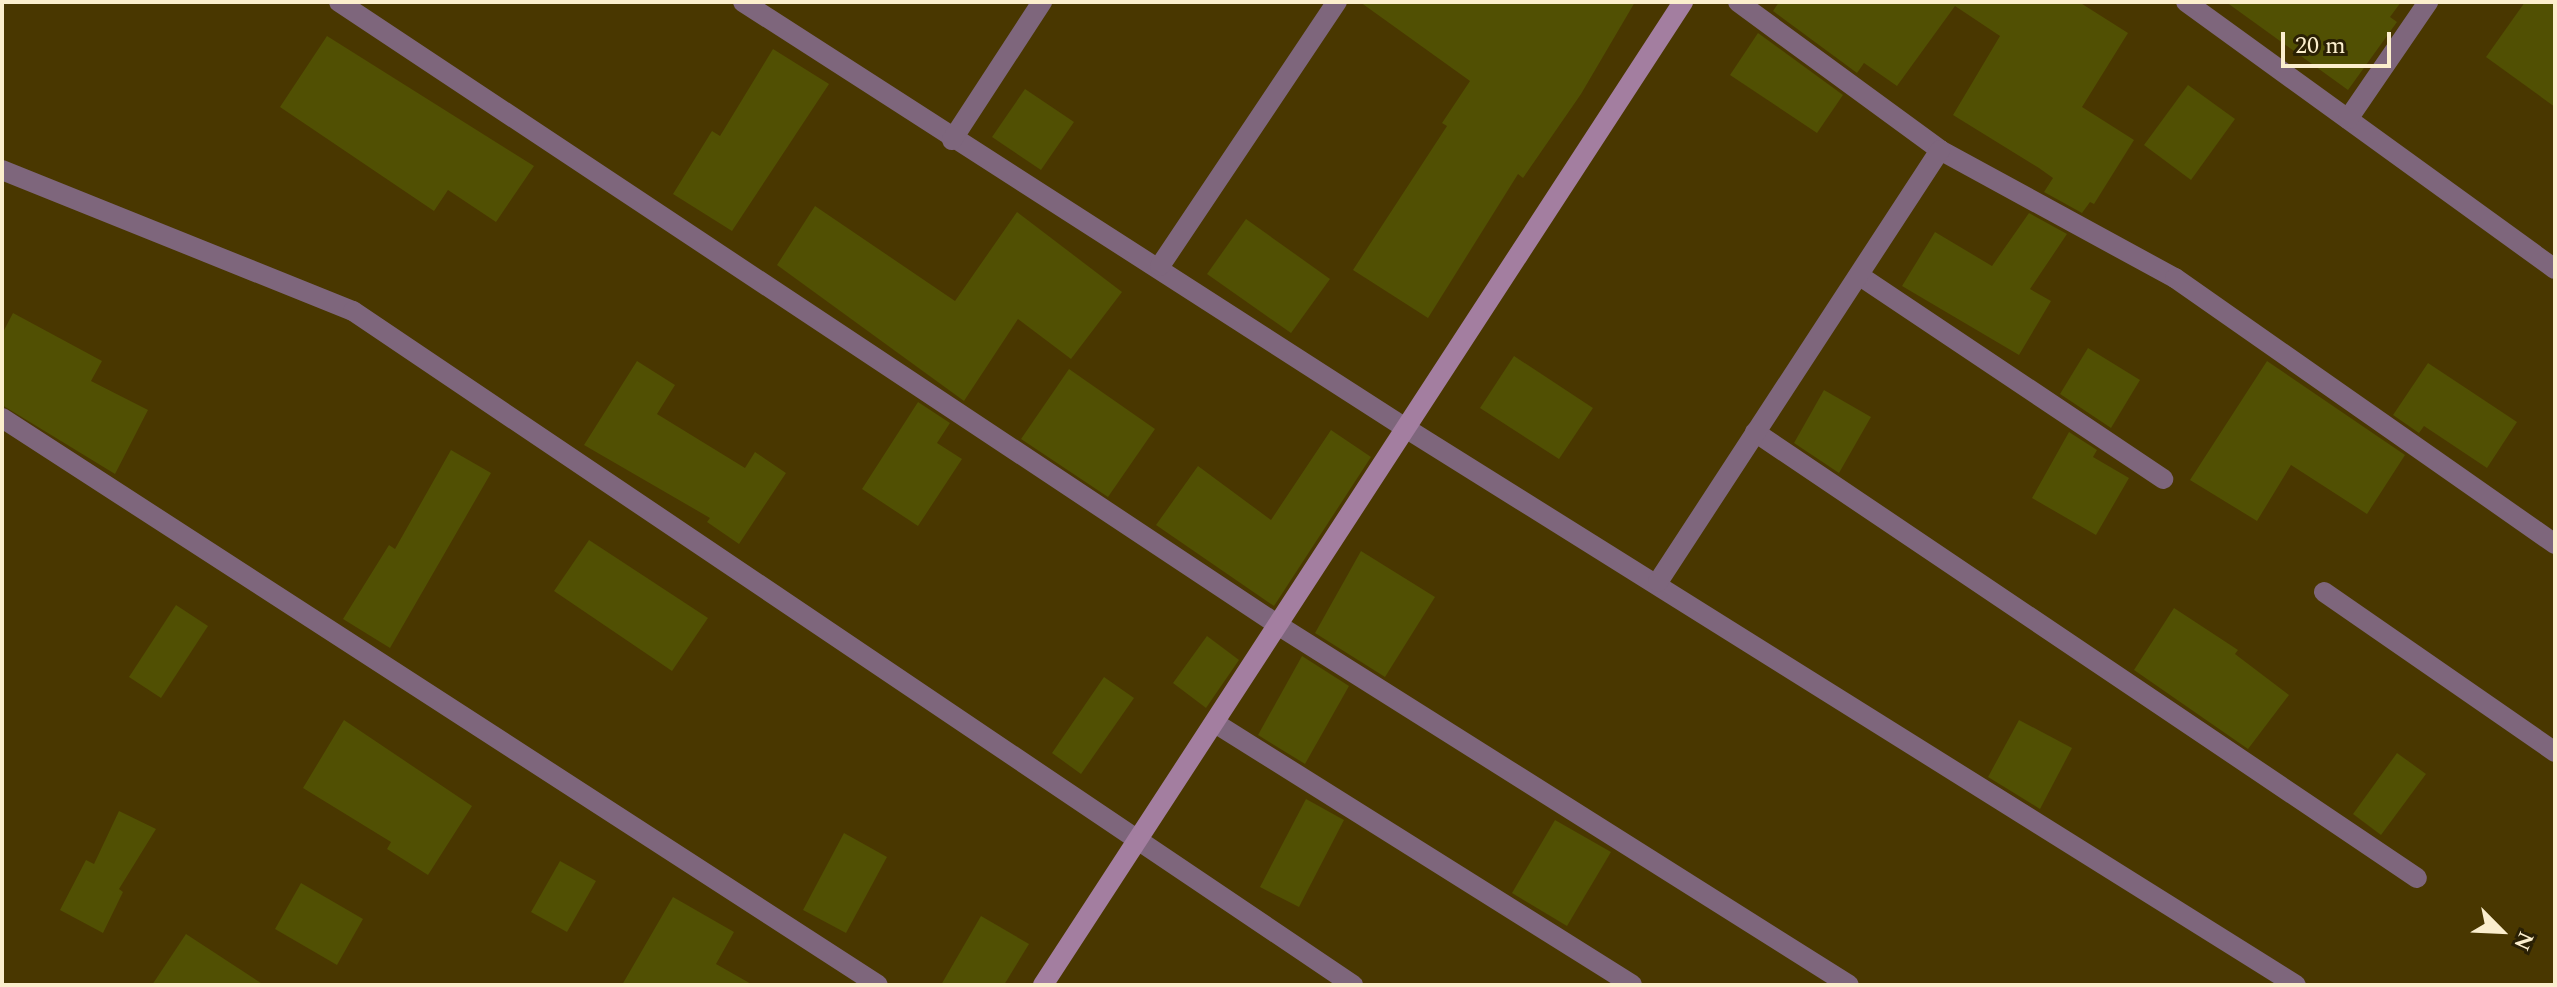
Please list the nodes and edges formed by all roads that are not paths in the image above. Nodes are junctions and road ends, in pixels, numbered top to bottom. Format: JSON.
{"nodes":[{"id":1,"x":339,"y":2,"type":"edge"},
{"id":2,"x":743,"y":2,"type":"edge"},
{"id":3,"x":1042,"y":2,"type":"edge"},
{"id":4,"x":1337,"y":2,"type":"edge"},
{"id":5,"x":1683,"y":2,"type":"edge"},
{"id":6,"x":1738,"y":2,"type":"edge"},
{"id":7,"x":2186,"y":2,"type":"edge"},
{"id":8,"x":2428,"y":2,"type":"edge"},
{"id":9,"x":2348,"y":119,"type":"junction"},
{"id":10,"x":952,"y":140,"type":"junction"},
{"id":11,"x":1940,"y":150,"type":"junction"},
{"id":12,"x":2,"y":170,"type":"edge"},
{"id":13,"x":1160,"y":266,"type":"junction"},
{"id":14,"x":2555,"y":269,"type":"edge"},
{"id":15,"x":1860,"y":276,"type":"junction"},
{"id":16,"x":2,"y":418,"type":"edge"},
{"id":17,"x":1404,"y":427,"type":"junction"},
{"id":18,"x":1755,"y":432,"type":"junction"},
{"id":19,"x":2163,"y":479,"type":"dead end"},
{"id":20,"x":2555,"y":544,"type":"edge"},
{"id":21,"x":1658,"y":582,"type":"junction"},
{"id":22,"x":2324,"y":592,"type":"dead end"},
{"id":23,"x":1281,"y":627,"type":"junction"},
{"id":24,"x":1215,"y":723,"type":"junction"},
{"id":25,"x":2555,"y":752,"type":"edge"},
{"id":26,"x":1136,"y":841,"type":"junction"},
{"id":27,"x":2417,"y":878,"type":"dead end"},
{"id":28,"x":878,"y":985,"type":"edge"},
{"id":29,"x":1043,"y":985,"type":"edge"},
{"id":30,"x":1353,"y":985,"type":"edge"},
{"id":31,"x":1632,"y":985,"type":"edge"},
{"id":32,"x":1849,"y":985,"type":"edge"},
{"id":33,"x":2296,"y":985,"type":"edge"}],
"edges":[{"from":1,"to":23,"type":"street"},
{"from":2,"to":10,"type":"street"},
{"from":3,"to":10,"type":"street"},
{"from":4,"to":13,"type":"street"},
{"from":5,"to":17,"type":"street"},
{"from":6,"to":11,"type":"street"},
{"from":7,"to":9,"type":"street"},
{"from":8,"to":9,"type":"street"},
{"from":9,"to":14,"type":"street"},
{"from":10,"to":13,"type":"street"},
{"from":11,"to":15,"type":"street"},
{"from":11,"to":20,"type":"street"},
{"from":12,"to":26,"type":"street"},
{"from":13,"to":17,"type":"street"},
{"from":15,"to":18,"type":"street"},
{"from":15,"to":19,"type":"street"},
{"from":16,"to":28,"type":"street"},
{"from":17,"to":21,"type":"street"},
{"from":17,"to":23,"type":"street"},
{"from":18,"to":21,"type":"street"},
{"from":18,"to":27,"type":"street"},
{"from":21,"to":33,"type":"street"},
{"from":22,"to":25,"type":"street"},
{"from":23,"to":24,"type":"street"},
{"from":23,"to":32,"type":"street"},
{"from":24,"to":26,"type":"street"},
{"from":24,"to":31,"type":"street"},
{"from":26,"to":29,"type":"street"},
{"from":26,"to":30,"type":"street"}]}
